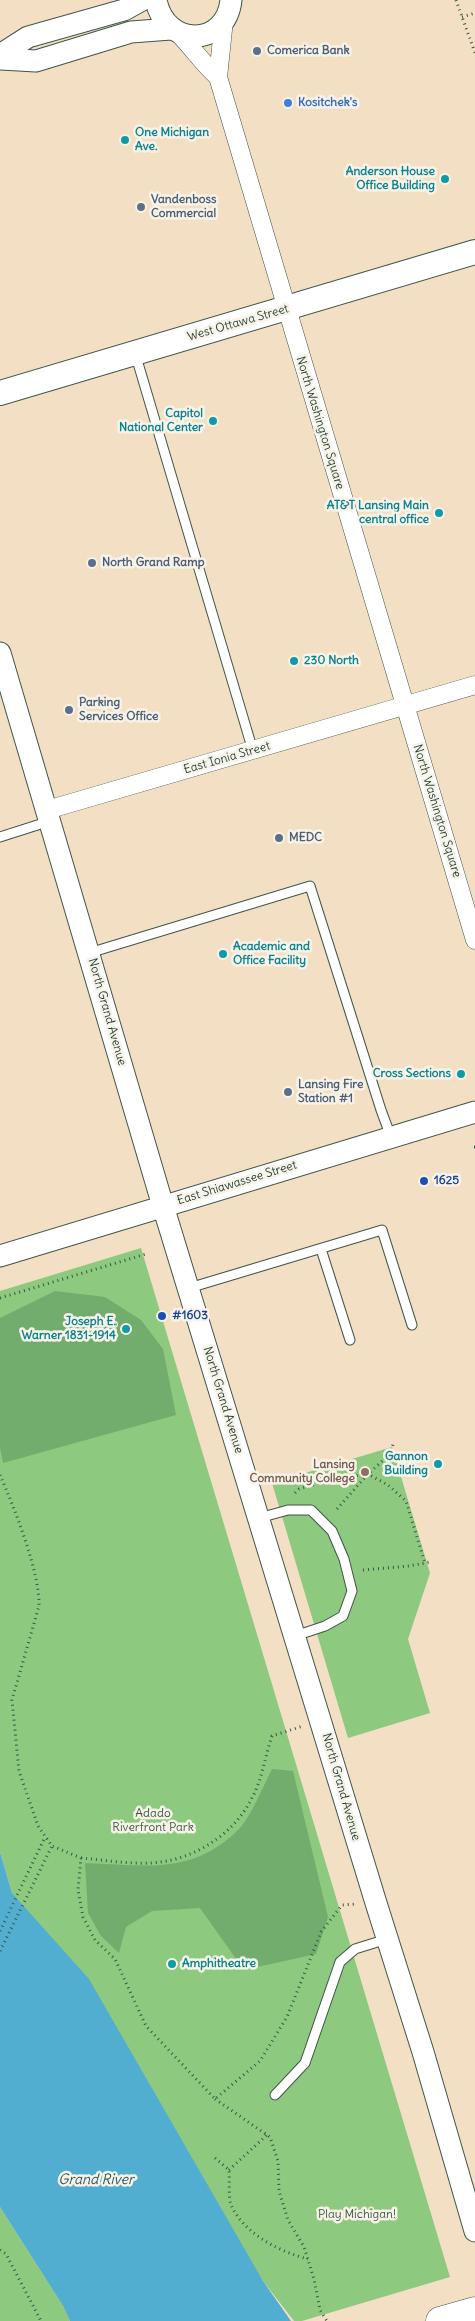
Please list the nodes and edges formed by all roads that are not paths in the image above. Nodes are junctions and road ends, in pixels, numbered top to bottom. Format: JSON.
{"nodes":[{"id":1,"x":142,"y":0,"type":"edge"},
{"id":2,"x":156,"y":0,"type":"edge"},
{"id":3,"x":246,"y":0,"type":"edge"},
{"id":4,"x":228,"y":11,"type":"edge"},
{"id":5,"x":174,"y":30,"type":"junction"},
{"id":6,"x":0,"y":55,"type":"edge"},
{"id":7,"x":0,"y":59,"type":"edge"},
{"id":8,"x":218,"y":77,"type":"junction"},
{"id":9,"x":475,"y":252,"type":"edge"},
{"id":10,"x":286,"y":308,"type":"junction"},
{"id":11,"x":135,"y":353,"type":"junction"},
{"id":12,"x":0,"y":393,"type":"edge"},
{"id":13,"x":0,"y":654,"type":"edge"},
{"id":14,"x":475,"y":685,"type":"edge"},
{"id":15,"x":406,"y":706,"type":"junction"},
{"id":16,"x":253,"y":751,"type":"junction"},
{"id":17,"x":49,"y":816,"type":"junction"},
{"id":18,"x":0,"y":837,"type":"edge"},
{"id":19,"x":475,"y":940,"type":"edge"},
{"id":20,"x":89,"y":953,"type":"junction"},
{"id":21,"x":475,"y":1112,"type":"edge"},
{"id":22,"x":391,"y":1137,"type":"junction"},
{"id":23,"x":163,"y":1206,"type":"junction"},
{"id":24,"x":321,"y":1249,"type":"junction"},
{"id":25,"x":0,"y":1256,"type":"edge"},
{"id":26,"x":189,"y":1288,"type":"junction"},
{"id":27,"x":412,"y":1325,"type":"dead end"},
{"id":28,"x":350,"y":1340,"type":"dead end"},
{"id":29,"x":259,"y":1518,"type":"junction"},
{"id":30,"x":296,"y":1636,"type":"junction"},
{"id":31,"x":387,"y":1939,"type":"junction"},
{"id":32,"x":275,"y":2094,"type":"dead end"},
{"id":33,"x":475,"y":2231,"type":"edge"},
{"id":34,"x":475,"y":2311,"type":"edge"},
{"id":35,"x":440,"y":2321,"type":"edge"}],
"edges":[{"from":1,"to":6,"type":"street"},
{"from":2,"to":5,"type":"street"},
{"from":3,"to":4,"type":"street"},
{"from":4,"to":5,"type":"street"},
{"from":4,"to":8,"type":"street"},
{"from":5,"to":7,"type":"street"},
{"from":5,"to":8,"type":"street"},
{"from":8,"to":10,"type":"street","name":"North Washington Square"},
{"from":9,"to":10,"type":"main road","name":"West Ottawa Street"},
{"from":10,"to":11,"type":"main road","name":"West Ottawa Street"},
{"from":10,"to":15,"type":"street","name":"North Washington Square"},
{"from":11,"to":12,"type":"main road","name":"West Ottawa Street"},
{"from":11,"to":16,"type":"lane"},
{"from":13,"to":17,"type":"street","name":"North Grand Avenue"},
{"from":14,"to":15,"type":"street","name":"East Ionia Street"},
{"from":15,"to":16,"type":"street","name":"East Ionia Street"},
{"from":15,"to":19,"type":"street","name":"North Washington Square"},
{"from":16,"to":17,"type":"street","name":"East Ionia Street"},
{"from":17,"to":18,"type":"lane"},
{"from":17,"to":20,"type":"street","name":"North Grand Avenue"},
{"from":20,"to":22,"type":"lane"},
{"from":20,"to":23,"type":"street","name":"North Grand Avenue"},
{"from":21,"to":22,"type":"street","name":"East Shiawassee Street"},
{"from":22,"to":23,"type":"street","name":"East Shiawassee Street"},
{"from":23,"to":25,"type":"street","name":"East Shiawassee Street"},
{"from":23,"to":26,"type":"street","name":"North Grand Avenue"},
{"from":24,"to":26,"type":"lane"},
{"from":24,"to":27,"type":"lane"},
{"from":24,"to":28,"type":"lane"},
{"from":26,"to":29,"type":"street","name":"North Grand Avenue"},
{"from":29,"to":30,"type":"street","name":"North Grand Avenue"},
{"from":29,"to":30,"type":"lane"},
{"from":30,"to":31,"type":"street","name":"North Grand Avenue"},
{"from":31,"to":32,"type":"lane"},
{"from":31,"to":33,"type":"street","name":"North Grand Avenue"},
{"from":34,"to":35,"type":"main road"}]}
